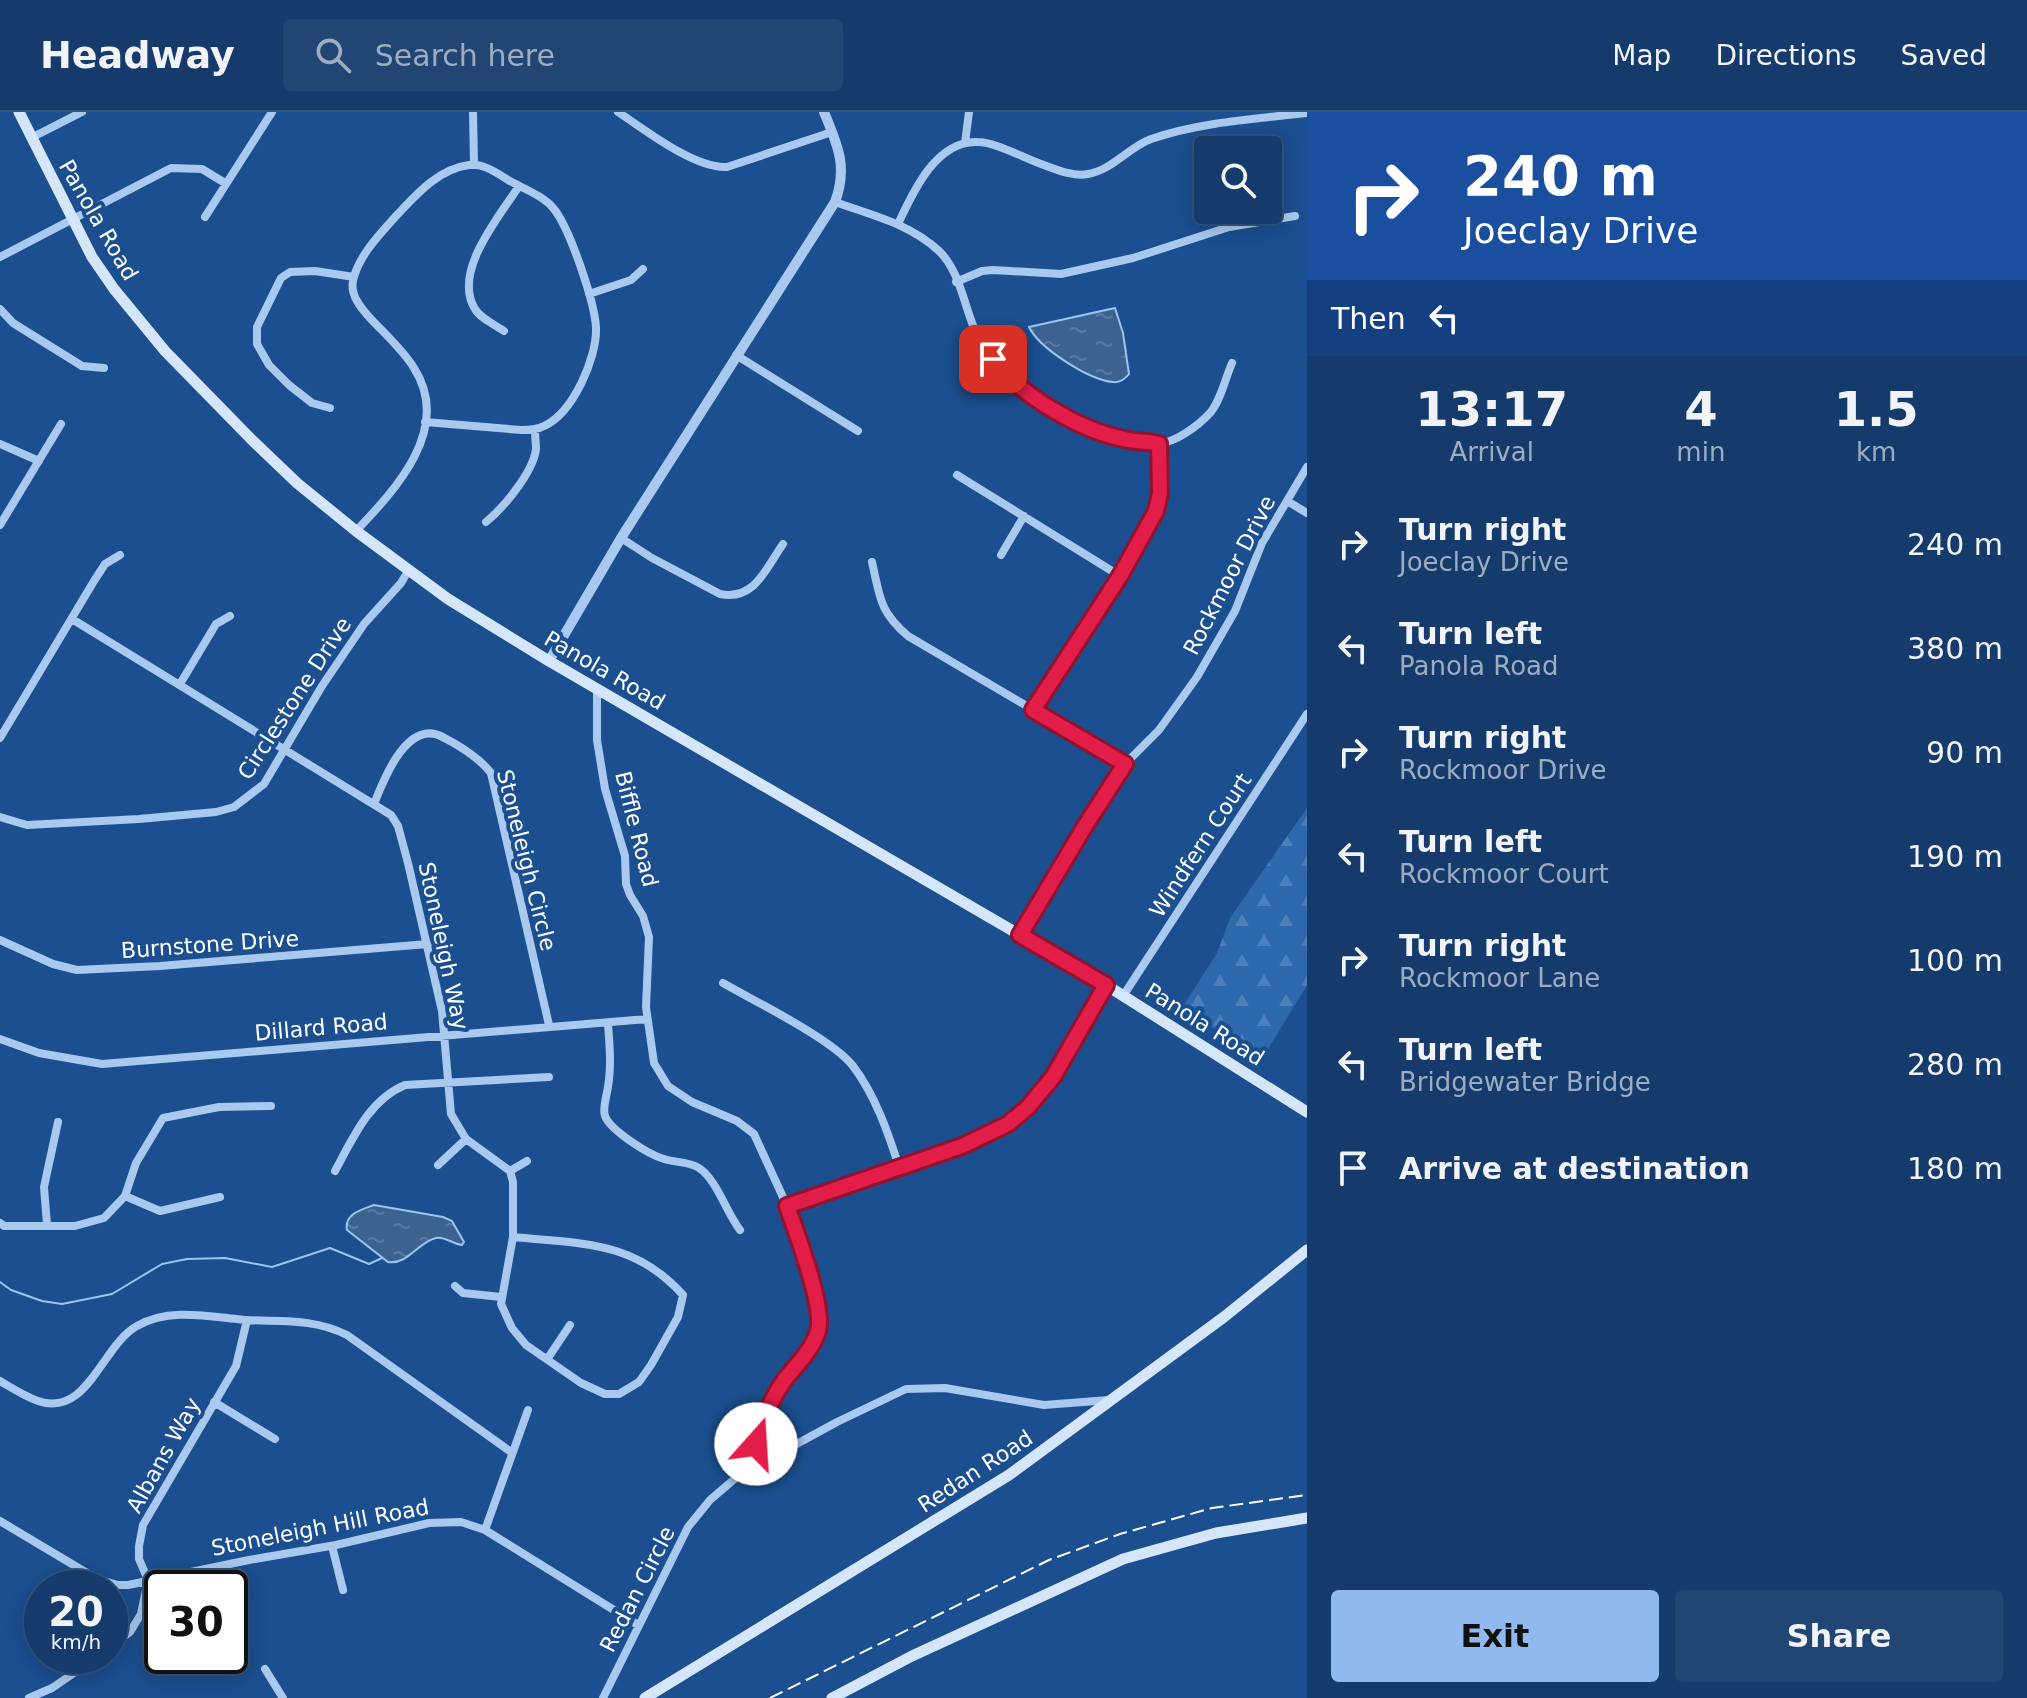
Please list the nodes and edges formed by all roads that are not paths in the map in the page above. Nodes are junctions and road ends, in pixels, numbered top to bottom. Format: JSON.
{"nodes":[{"id":1,"x":19,"y":112,"type":"edge"},
{"id":2,"x":82,"y":112,"type":"edge"},
{"id":3,"x":272,"y":112,"type":"edge"},
{"id":4,"x":473,"y":112,"type":"edge"},
{"id":5,"x":618,"y":112,"type":"edge"},
{"id":6,"x":824,"y":112,"type":"edge"},
{"id":7,"x":969,"y":112,"type":"edge"},
{"id":8,"x":1307,"y":113,"type":"edge"},
{"id":9,"x":832,"y":132,"type":"junction"},
{"id":10,"x":31,"y":138,"type":"junction"},
{"id":11,"x":965,"y":143,"type":"junction"},
{"id":12,"x":474,"y":165,"type":"junction"},
{"id":13,"x":225,"y":183,"type":"junction"},
{"id":14,"x":519,"y":186,"type":"junction"},
{"id":15,"x":835,"y":202,"type":"junction"},
{"id":16,"x":1295,"y":216,"type":"dead end"},
{"id":17,"x":205,"y":217,"type":"dead end"},
{"id":18,"x":72,"y":218,"type":"junction"},
{"id":19,"x":898,"y":224,"type":"junction"},
{"id":20,"x":0,"y":257,"type":"edge"},
{"id":21,"x":643,"y":269,"type":"dead end"},
{"id":22,"x":354,"y":277,"type":"junction"},
{"id":23,"x":956,"y":282,"type":"junction"},
{"id":24,"x":589,"y":294,"type":"junction"},
{"id":25,"x":0,"y":309,"type":"edge"},
{"id":26,"x":504,"y":331,"type":"dead end"},
{"id":27,"x":736,"y":355,"type":"junction"},
{"id":28,"x":1232,"y":363,"type":"dead end"},
{"id":29,"x":104,"y":368,"type":"dead end"},
{"id":30,"x":330,"y":408,"type":"dead end"},
{"id":31,"x":425,"y":422,"type":"junction"},
{"id":32,"x":61,"y":424,"type":"dead end"},
{"id":33,"x":535,"y":430,"type":"junction"},
{"id":34,"x":858,"y":431,"type":"dead end"},
{"id":35,"x":0,"y":444,"type":"edge"},
{"id":36,"x":1159,"y":444,"type":"junction"},
{"id":37,"x":39,"y":461,"type":"junction"},
{"id":38,"x":1307,"y":467,"type":"edge"},
{"id":39,"x":957,"y":475,"type":"dead end"},
{"id":40,"x":1287,"y":501,"type":"junction"},
{"id":41,"x":1307,"y":513,"type":"edge"},
{"id":42,"x":1024,"y":516,"type":"junction"},
{"id":43,"x":486,"y":522,"type":"dead end"},
{"id":44,"x":0,"y":525,"type":"edge"},
{"id":45,"x":356,"y":531,"type":"junction"},
{"id":46,"x":621,"y":538,"type":"junction"},
{"id":47,"x":783,"y":544,"type":"dead end"},
{"id":48,"x":120,"y":555,"type":"dead end"},
{"id":49,"x":1001,"y":555,"type":"dead end"},
{"id":50,"x":872,"y":562,"type":"dead end"},
{"id":51,"x":408,"y":571,"type":"junction"},
{"id":52,"x":1120,"y":576,"type":"junction"},
{"id":53,"x":230,"y":616,"type":"dead end"},
{"id":54,"x":72,"y":619,"type":"junction"},
{"id":55,"x":549,"y":661,"type":"junction"},
{"id":56,"x":180,"y":684,"type":"junction"},
{"id":57,"x":597,"y":689,"type":"junction"},
{"id":58,"x":1033,"y":710,"type":"junction"},
{"id":59,"x":1307,"y":714,"type":"edge"},
{"id":60,"x":0,"y":738,"type":"edge"},
{"id":61,"x":286,"y":750,"type":"junction"},
{"id":62,"x":1125,"y":764,"type":"junction"},
{"id":63,"x":374,"y":804,"type":"junction"},
{"id":64,"x":0,"y":817,"type":"edge"},
{"id":65,"x":1020,"y":935,"type":"junction"},
{"id":66,"x":0,"y":940,"type":"edge"},
{"id":67,"x":428,"y":944,"type":"junction"},
{"id":68,"x":723,"y":983,"type":"dead end"},
{"id":69,"x":1106,"y":985,"type":"junction"},
{"id":70,"x":1123,"y":996,"type":"junction"},
{"id":71,"x":647,"y":1019,"type":"junction"},
{"id":72,"x":608,"y":1024,"type":"junction"},
{"id":73,"x":549,"y":1025,"type":"junction"},
{"id":74,"x":445,"y":1035,"type":"junction"},
{"id":75,"x":0,"y":1039,"type":"edge"},
{"id":76,"x":549,"y":1077,"type":"dead end"},
{"id":77,"x":449,"y":1083,"type":"junction"},
{"id":78,"x":271,"y":1106,"type":"dead end"},
{"id":79,"x":1307,"y":1112,"type":"edge"},
{"id":80,"x":58,"y":1122,"type":"dead end"},
{"id":81,"x":466,"y":1139,"type":"junction"},
{"id":82,"x":527,"y":1161,"type":"dead end"},
{"id":83,"x":438,"y":1165,"type":"dead end"},
{"id":84,"x":899,"y":1167,"type":"junction"},
{"id":85,"x":335,"y":1171,"type":"dead end"},
{"id":86,"x":510,"y":1171,"type":"junction"},
{"id":87,"x":125,"y":1196,"type":"junction"},
{"id":88,"x":220,"y":1197,"type":"dead end"},
{"id":89,"x":787,"y":1206,"type":"junction"},
{"id":90,"x":0,"y":1223,"type":"edge"},
{"id":91,"x":47,"y":1225,"type":"junction"},
{"id":92,"x":740,"y":1230,"type":"dead end"},
{"id":93,"x":513,"y":1237,"type":"junction"},
{"id":94,"x":1307,"y":1250,"type":"edge"},
{"id":95,"x":455,"y":1286,"type":"dead end"},
{"id":96,"x":501,"y":1297,"type":"junction"},
{"id":97,"x":247,"y":1320,"type":"junction"},
{"id":98,"x":570,"y":1325,"type":"dead end"},
{"id":99,"x":548,"y":1358,"type":"junction"},
{"id":100,"x":0,"y":1381,"type":"edge"},
{"id":101,"x":1110,"y":1400,"type":"junction"},
{"id":102,"x":214,"y":1402,"type":"junction"},
{"id":103,"x":528,"y":1410,"type":"dead end"},
{"id":104,"x":275,"y":1439,"type":"dead end"},
{"id":105,"x":511,"y":1452,"type":"junction"},
{"id":106,"x":756,"y":1466,"type":"junction"},
{"id":107,"x":1307,"y":1518,"type":"edge"},
{"id":108,"x":0,"y":1521,"type":"edge"},
{"id":109,"x":485,"y":1530,"type":"junction"},
{"id":110,"x":332,"y":1546,"type":"junction"},
{"id":111,"x":202,"y":1570,"type":"edge"},
{"id":112,"x":144,"y":1571,"type":"edge"},
{"id":113,"x":144,"y":1581,"type":"edge"},
{"id":114,"x":343,"y":1590,"type":"dead end"},
{"id":115,"x":144,"y":1594,"type":"edge"},
{"id":116,"x":638,"y":1625,"type":"junction"},
{"id":117,"x":128,"y":1631,"type":"edge"},
{"id":118,"x":265,"y":1669,"type":"dead end"},
{"id":119,"x":73,"y":1674,"type":"edge"},
{"id":120,"x":29,"y":1698,"type":"edge"},
{"id":121,"x":283,"y":1698,"type":"edge"},
{"id":122,"x":603,"y":1698,"type":"edge"},
{"id":123,"x":645,"y":1698,"type":"edge"},
{"id":124,"x":832,"y":1698,"type":"edge"}],
"edges":[{"from":1,"to":10,"type":"main road","name":"Panola Road"},
{"from":2,"to":10,"type":"street"},
{"from":3,"to":13,"type":"street"},
{"from":4,"to":12,"type":"street"},
{"from":5,"to":9,"type":"street"},
{"from":6,"to":9,"type":"street"},
{"from":7,"to":11,"type":"street"},
{"from":8,"to":11,"type":"street"},
{"from":9,"to":15,"type":"street"},
{"from":10,"to":18,"type":"main road","name":"Panola Road"},
{"from":11,"to":19,"type":"street"},
{"from":12,"to":14,"type":"street"},
{"from":12,"to":22,"type":"street"},
{"from":13,"to":17,"type":"street"},
{"from":13,"to":18,"type":"street"},
{"from":14,"to":24,"type":"street"},
{"from":14,"to":26,"type":"street"},
{"from":15,"to":19,"type":"street"},
{"from":15,"to":27,"type":"street"},
{"from":16,"to":23,"type":"street"},
{"from":18,"to":20,"type":"street"},
{"from":18,"to":45,"type":"main road","name":"Panola Road"},
{"from":19,"to":23,"type":"street"},
{"from":21,"to":24,"type":"street"},
{"from":22,"to":30,"type":"street"},
{"from":22,"to":31,"type":"street"},
{"from":23,"to":36,"type":"street"},
{"from":24,"to":33,"type":"street"},
{"from":25,"to":29,"type":"street"},
{"from":27,"to":34,"type":"street"},
{"from":27,"to":46,"type":"street"},
{"from":28,"to":36,"type":"street"},
{"from":31,"to":33,"type":"street"},
{"from":31,"to":45,"type":"street"},
{"from":32,"to":37,"type":"street"},
{"from":33,"to":43,"type":"street"},
{"from":35,"to":37,"type":"street"},
{"from":36,"to":52,"type":"street"},
{"from":37,"to":44,"type":"street"},
{"from":38,"to":40,"type":"street","name":"Rockmoor Drive"},
{"from":39,"to":42,"type":"street"},
{"from":40,"to":41,"type":"street"},
{"from":40,"to":62,"type":"street","name":"Rockmoor Drive"},
{"from":42,"to":49,"type":"street"},
{"from":42,"to":52,"type":"street"},
{"from":45,"to":51,"type":"main road","name":"Panola Road"},
{"from":46,"to":47,"type":"street"},
{"from":46,"to":55,"type":"street"},
{"from":48,"to":54,"type":"street"},
{"from":50,"to":58,"type":"street"},
{"from":51,"to":55,"type":"main road","name":"Panola Road"},
{"from":51,"to":61,"type":"street","name":"Circlestone Drive"},
{"from":52,"to":58,"type":"street"},
{"from":53,"to":56,"type":"street"},
{"from":54,"to":56,"type":"street","name":"Stoneleigh Way"},
{"from":54,"to":60,"type":"street"},
{"from":55,"to":57,"type":"main road","name":"Panola Road"},
{"from":56,"to":61,"type":"street","name":"Stoneleigh Way"},
{"from":57,"to":65,"type":"main road","name":"Panola Road"},
{"from":57,"to":71,"type":"street","name":"Biffle Road"},
{"from":58,"to":62,"type":"street"},
{"from":59,"to":70,"type":"street","name":"Windfern Court"},
{"from":61,"to":63,"type":"street","name":"Stoneleigh Way"},
{"from":61,"to":64,"type":"street","name":"Circlestone Drive"},
{"from":62,"to":65,"type":"street","name":"Rockmoor Drive"},
{"from":63,"to":67,"type":"street","name":"Stoneleigh Way"},
{"from":63,"to":73,"type":"street","name":"Stoneleigh Circle"},
{"from":65,"to":69,"type":"main road","name":"Panola Road"},
{"from":66,"to":67,"type":"street","name":"Burnstone Drive"},
{"from":67,"to":74,"type":"street","name":"Stoneleigh Way"},
{"from":68,"to":84,"type":"street"},
{"from":69,"to":70,"type":"main road","name":"Panola Road"},
{"from":69,"to":84,"type":"street"},
{"from":70,"to":79,"type":"main road","name":"Panola Road"},
{"from":71,"to":72,"type":"street","name":"Dillard Road"},
{"from":71,"to":89,"type":"street","name":"Biffle Road"},
{"from":72,"to":73,"type":"street","name":"Dillard Road"},
{"from":72,"to":92,"type":"street"},
{"from":73,"to":74,"type":"street","name":"Dillard Road"},
{"from":74,"to":75,"type":"street","name":"Dillard Road"},
{"from":74,"to":77,"type":"street","name":"Stoneleigh Way"},
{"from":76,"to":77,"type":"street"},
{"from":77,"to":81,"type":"street","name":"Stoneleigh Way"},
{"from":77,"to":85,"type":"street"},
{"from":78,"to":87,"type":"street"},
{"from":80,"to":91,"type":"street"},
{"from":81,"to":83,"type":"street"},
{"from":81,"to":86,"type":"street"},
{"from":82,"to":86,"type":"street"},
{"from":84,"to":89,"type":"street"},
{"from":86,"to":93,"type":"street"},
{"from":87,"to":88,"type":"street"},
{"from":87,"to":91,"type":"street"},
{"from":89,"to":106,"type":"street","name":"Biffle Road"},
{"from":90,"to":91,"type":"street"},
{"from":93,"to":96,"type":"street"},
{"from":93,"to":99,"type":"street"},
{"from":94,"to":101,"type":"main road","name":"Redan Road"},
{"from":95,"to":96,"type":"street"},
{"from":96,"to":99,"type":"street"},
{"from":97,"to":100,"type":"street"},
{"from":97,"to":102,"type":"street","name":"Albans Way"},
{"from":97,"to":105,"type":"street"},
{"from":98,"to":99,"type":"street"},
{"from":101,"to":106,"type":"street","name":"Redan Circle"},
{"from":101,"to":123,"type":"main road","name":"Redan Road"},
{"from":102,"to":104,"type":"street"},
{"from":102,"to":112,"type":"street","name":"Albans Way"},
{"from":103,"to":105,"type":"street"},
{"from":105,"to":109,"type":"street"},
{"from":106,"to":116,"type":"street","name":"Redan Circle"},
{"from":107,"to":124,"type":"main road"},
{"from":108,"to":113,"type":"street","name":"Stoneleigh Hill Road"},
{"from":109,"to":110,"type":"street","name":"Stoneleigh Hill Road"},
{"from":109,"to":116,"type":"street","name":"Stoneleigh Hill Road"},
{"from":110,"to":111,"type":"street","name":"Stoneleigh Hill Road"},
{"from":110,"to":114,"type":"street"},
{"from":115,"to":117,"type":"street","name":"Albans Way"},
{"from":116,"to":122,"type":"street","name":"Redan Circle"},
{"from":118,"to":121,"type":"street"},
{"from":119,"to":120,"type":"street"}]}
